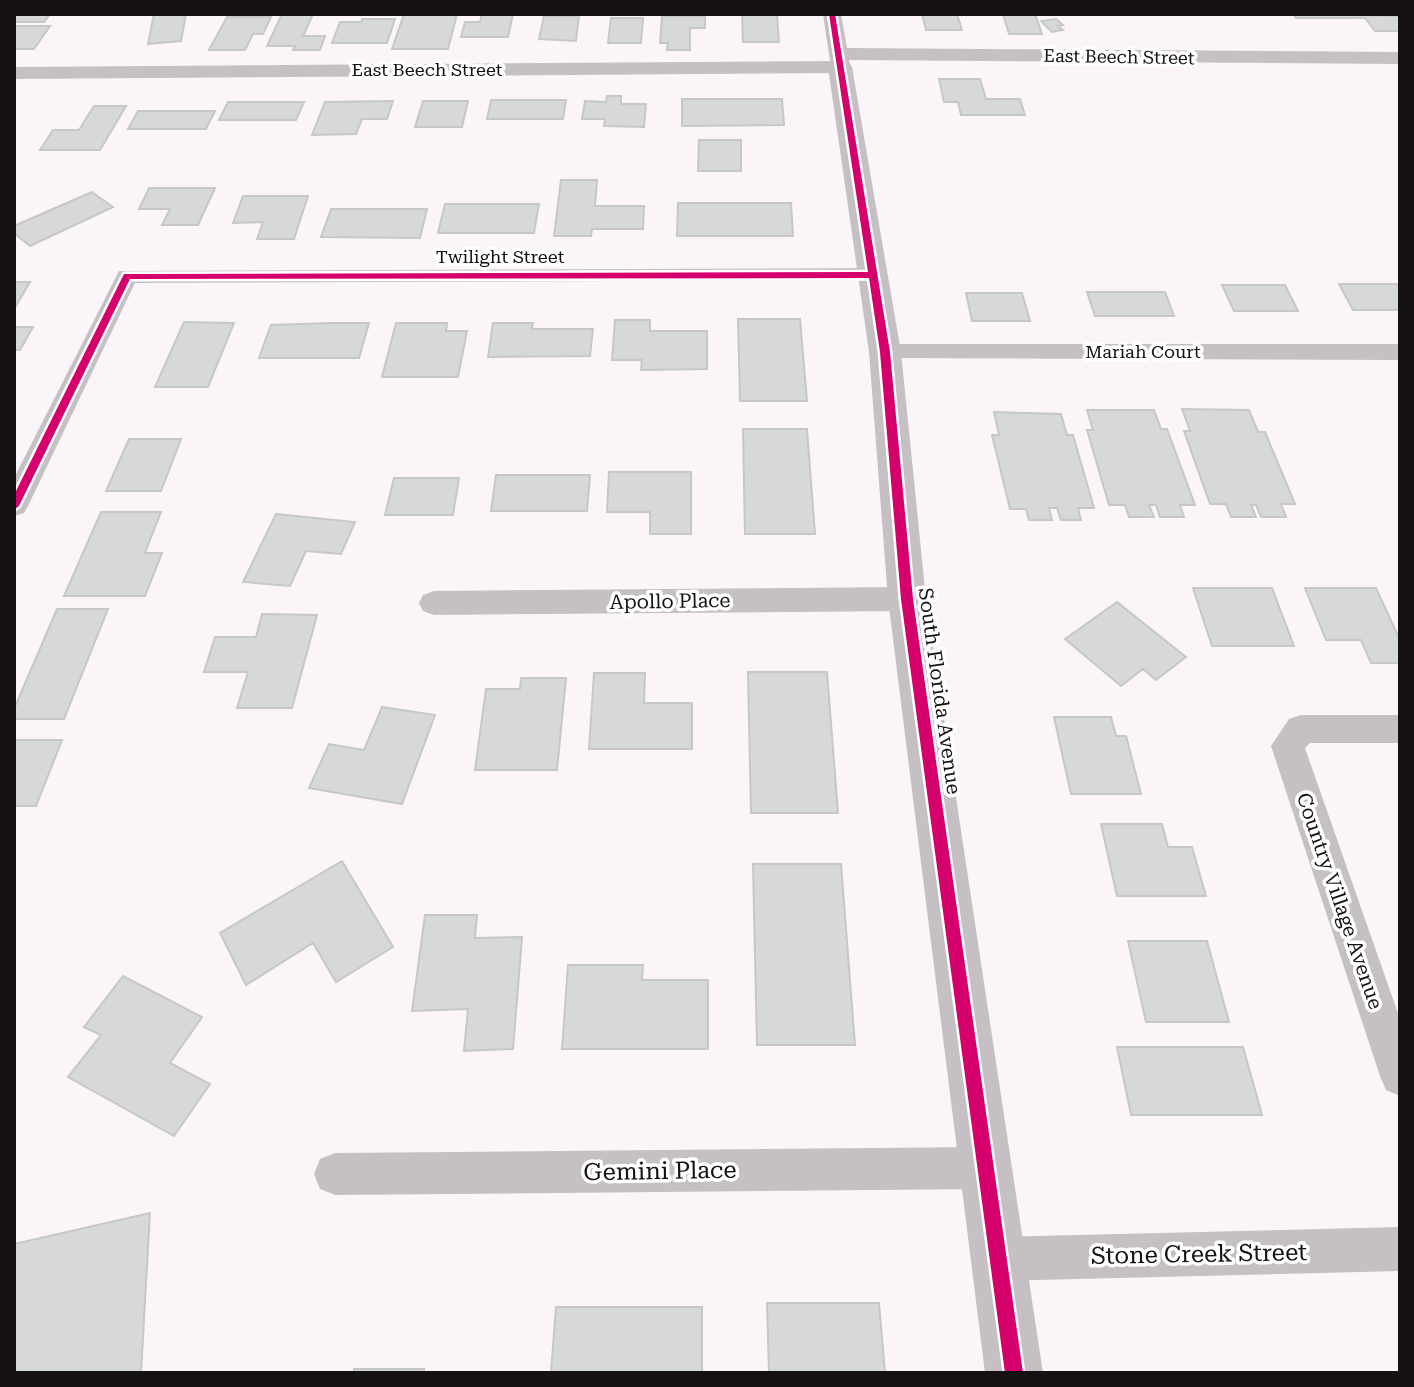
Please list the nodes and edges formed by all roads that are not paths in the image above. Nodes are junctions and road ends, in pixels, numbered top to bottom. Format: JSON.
{"nodes":[{"id":1,"x":832,"y":14,"type":"edge"},
{"id":2,"x":1400,"y":58,"type":"edge"},
{"id":3,"x":839,"y":60,"type":"junction"},
{"id":4,"x":14,"y":73,"type":"edge"},
{"id":5,"x":873,"y":275,"type":"junction"},
{"id":6,"x":885,"y":352,"type":"junction"},
{"id":7,"x":1400,"y":352,"type":"edge"},
{"id":8,"x":14,"y":506,"type":"edge"},
{"id":9,"x":907,"y":599,"type":"junction"},
{"id":10,"x":434,"y":603,"type":"dead end"},
{"id":11,"x":1400,"y":729,"type":"edge"},
{"id":12,"x":1400,"y":1076,"type":"edge"},
{"id":13,"x":985,"y":1168,"type":"junction"},
{"id":14,"x":335,"y":1174,"type":"dead end"},
{"id":15,"x":1400,"y":1249,"type":"edge"},
{"id":16,"x":998,"y":1259,"type":"junction"},
{"id":17,"x":1014,"y":1373,"type":"edge"}],
"edges":[{"from":1,"to":3,"type":"street","name":"South Florida Avenue"},
{"from":2,"to":3,"type":"street","name":"East Beech Street"},
{"from":3,"to":4,"type":"street","name":"East Beech Street"},
{"from":3,"to":5,"type":"street","name":"South Florida Avenue"},
{"from":5,"to":6,"type":"street","name":"South Florida Avenue"},
{"from":5,"to":8,"type":"street","name":"Twilight Street"},
{"from":6,"to":7,"type":"street","name":"Mariah Court"},
{"from":6,"to":9,"type":"street","name":"South Florida Avenue"},
{"from":9,"to":10,"type":"street","name":"Apollo Place"},
{"from":9,"to":13,"type":"street","name":"South Florida Avenue"},
{"from":11,"to":12,"type":"street","name":"Country Village Avenue"},
{"from":13,"to":14,"type":"street","name":"Gemini Place"},
{"from":13,"to":16,"type":"street","name":"South Florida Avenue"},
{"from":15,"to":16,"type":"street","name":"Stone Creek Street"},
{"from":16,"to":17,"type":"street","name":"South Florida Avenue"}]}
